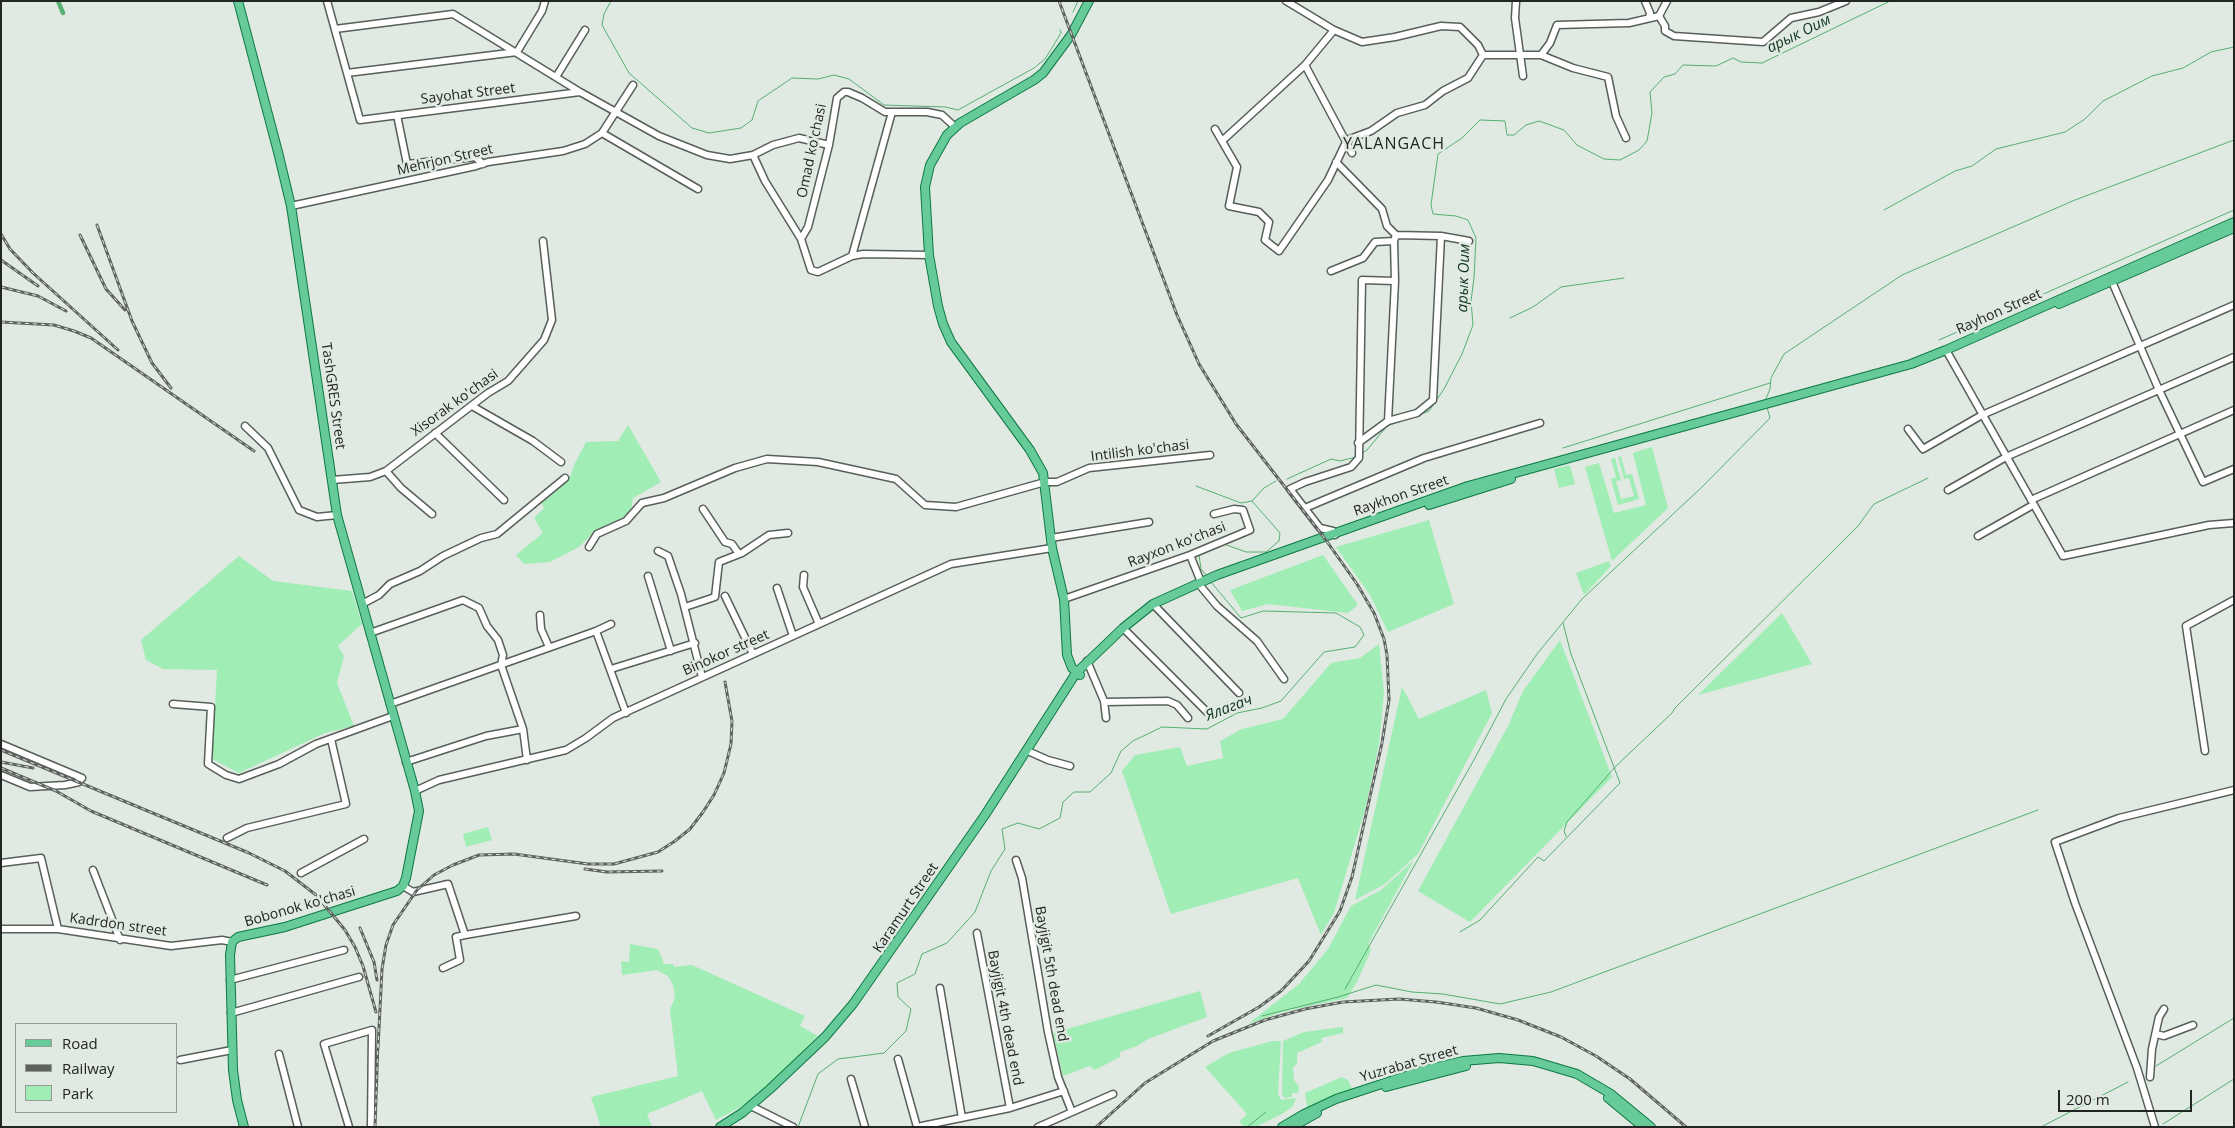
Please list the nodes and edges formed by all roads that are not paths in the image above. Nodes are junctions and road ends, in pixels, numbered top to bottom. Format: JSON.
{"nodes":[{"id":1,"x":238,"y":1,"type":"edge"},
{"id":2,"x":327,"y":1,"type":"edge"},
{"id":3,"x":545,"y":1,"type":"edge"},
{"id":4,"x":1089,"y":1,"type":"edge"},
{"id":5,"x":1286,"y":1,"type":"edge"},
{"id":6,"x":1516,"y":1,"type":"edge"},
{"id":7,"x":1645,"y":1,"type":"edge"},
{"id":8,"x":1667,"y":1,"type":"edge"},
{"id":9,"x":1846,"y":1,"type":"edge"},
{"id":10,"x":1659,"y":16,"type":"junction"},
{"id":11,"x":1648,"y":18,"type":"junction"},
{"id":12,"x":335,"y":29,"type":"junction"},
{"id":13,"x":585,"y":30,"type":"dead end"},
{"id":14,"x":1334,"y":30,"type":"junction"},
{"id":15,"x":517,"y":52,"type":"junction"},
{"id":16,"x":1483,"y":55,"type":"junction"},
{"id":17,"x":1520,"y":55,"type":"junction"},
{"id":18,"x":1541,"y":55,"type":"junction"},
{"id":19,"x":1305,"y":64,"type":"junction"},
{"id":20,"x":347,"y":73,"type":"junction"},
{"id":21,"x":556,"y":76,"type":"junction"},
{"id":22,"x":1523,"y":76,"type":"dead end"},
{"id":23,"x":633,"y":85,"type":"dead end"},
{"id":24,"x":580,"y":92,"type":"junction"},
{"id":25,"x":616,"y":112,"type":"junction"},
{"id":26,"x":892,"y":112,"type":"junction"},
{"id":27,"x":398,"y":115,"type":"junction"},
{"id":28,"x":955,"y":127,"type":"junction"},
{"id":29,"x":1215,"y":129,"type":"dead end"},
{"id":30,"x":602,"y":133,"type":"junction"},
{"id":31,"x":1626,"y":138,"type":"dead end"},
{"id":32,"x":1347,"y":140,"type":"junction"},
{"id":33,"x":1222,"y":141,"type":"junction"},
{"id":34,"x":829,"y":145,"type":"junction"},
{"id":35,"x":1352,"y":152,"type":"dead end"},
{"id":36,"x":753,"y":155,"type":"junction"},
{"id":37,"x":1336,"y":162,"type":"junction"},
{"id":38,"x":483,"y":164,"type":"junction"},
{"id":39,"x":698,"y":189,"type":"dead end"},
{"id":40,"x":291,"y":206,"type":"junction"},
{"id":41,"x":2234,"y":222,"type":"edge"},
{"id":42,"x":2234,"y":228,"type":"edge"},
{"id":43,"x":1440,"y":236,"type":"junction"},
{"id":44,"x":1395,"y":238,"type":"junction"},
{"id":45,"x":801,"y":239,"type":"junction"},
{"id":46,"x":1469,"y":241,"type":"dead end"},
{"id":47,"x":543,"y":242,"type":"dead end"},
{"id":48,"x":930,"y":254,"type":"junction"},
{"id":49,"x":852,"y":256,"type":"junction"},
{"id":50,"x":1331,"y":271,"type":"dead end"},
{"id":51,"x":2111,"y":279,"type":"junction"},
{"id":52,"x":1395,"y":280,"type":"junction"},
{"id":53,"x":2234,"y":305,"type":"edge"},
{"id":54,"x":2140,"y":346,"type":"junction"},
{"id":55,"x":1947,"y":352,"type":"junction"},
{"id":56,"x":2234,"y":357,"type":"edge"},
{"id":57,"x":2159,"y":390,"type":"junction"},
{"id":58,"x":1766,"y":405,"type":"joint"},
{"id":59,"x":472,"y":406,"type":"junction"},
{"id":60,"x":2234,"y":410,"type":"edge"},
{"id":61,"x":1982,"y":415,"type":"junction"},
{"id":62,"x":1388,"y":421,"type":"junction"},
{"id":63,"x":1540,"y":423,"type":"dead end"},
{"id":64,"x":245,"y":426,"type":"dead end"},
{"id":65,"x":1908,"y":429,"type":"dead end"},
{"id":66,"x":435,"y":433,"type":"junction"},
{"id":67,"x":2180,"y":433,"type":"junction"},
{"id":68,"x":1359,"y":445,"type":"junction"},
{"id":69,"x":1210,"y":455,"type":"dead end"},
{"id":70,"x":2006,"y":457,"type":"junction"},
{"id":71,"x":561,"y":462,"type":"dead end"},
{"id":72,"x":2234,"y":469,"type":"edge"},
{"id":73,"x":386,"y":472,"type":"junction"},
{"id":74,"x":565,"y":478,"type":"dead end"},
{"id":75,"x":332,"y":480,"type":"junction"},
{"id":76,"x":1045,"y":482,"type":"junction"},
{"id":77,"x":1948,"y":490,"type":"dead end"},
{"id":78,"x":504,"y":500,"type":"dead end"},
{"id":79,"x":2032,"y":502,"type":"junction"},
{"id":80,"x":1304,"y":508,"type":"junction"},
{"id":81,"x":703,"y":509,"type":"dead end"},
{"id":82,"x":432,"y":514,"type":"dead end"},
{"id":83,"x":1214,"y":514,"type":"dead end"},
{"id":84,"x":338,"y":515,"type":"junction"},
{"id":85,"x":1149,"y":522,"type":"dead end"},
{"id":86,"x":2234,"y":523,"type":"edge"},
{"id":87,"x":788,"y":533,"type":"dead end"},
{"id":88,"x":1335,"y":535,"type":"junction"},
{"id":89,"x":1978,"y":536,"type":"dead end"},
{"id":90,"x":1050,"y":538,"type":"junction"},
{"id":91,"x":588,"y":547,"type":"dead end"},
{"id":92,"x":1052,"y":548,"type":"junction"},
{"id":93,"x":658,"y":551,"type":"dead end"},
{"id":94,"x":739,"y":554,"type":"junction"},
{"id":95,"x":1190,"y":554,"type":"junction"},
{"id":96,"x":804,"y":575,"type":"dead end"},
{"id":97,"x":648,"y":576,"type":"dead end"},
{"id":98,"x":1202,"y":583,"type":"junction"},
{"id":99,"x":777,"y":588,"type":"dead end"},
{"id":100,"x":725,"y":596,"type":"dead end"},
{"id":101,"x":1064,"y":599,"type":"junction"},
{"id":102,"x":2234,"y":600,"type":"edge"},
{"id":103,"x":362,"y":604,"type":"junction"},
{"id":104,"x":1155,"y":605,"type":"junction"},
{"id":105,"x":685,"y":608,"type":"junction"},
{"id":106,"x":540,"y":615,"type":"dead end"},
{"id":107,"x":611,"y":624,"type":"dead end"},
{"id":108,"x":819,"y":624,"type":"junction"},
{"id":109,"x":1124,"y":629,"type":"junction"},
{"id":110,"x":596,"y":631,"type":"junction"},
{"id":111,"x":370,"y":633,"type":"junction"},
{"id":112,"x":792,"y":636,"type":"junction"},
{"id":113,"x":695,"y":643,"type":"junction"},
{"id":114,"x":549,"y":648,"type":"junction"},
{"id":115,"x":672,"y":651,"type":"junction"},
{"id":116,"x":753,"y":654,"type":"junction"},
{"id":117,"x":1088,"y":663,"type":"junction"},
{"id":118,"x":501,"y":665,"type":"junction"},
{"id":119,"x":611,"y":670,"type":"junction"},
{"id":120,"x":1078,"y":674,"type":"junction"},
{"id":121,"x":702,"y":677,"type":"junction"},
{"id":122,"x":1284,"y":679,"type":"dead end"},
{"id":123,"x":1239,"y":693,"type":"dead end"},
{"id":124,"x":1104,"y":702,"type":"junction"},
{"id":125,"x":173,"y":704,"type":"dead end"},
{"id":126,"x":390,"y":704,"type":"junction"},
{"id":127,"x":1207,"y":712,"type":"dead end"},
{"id":128,"x":626,"y":713,"type":"junction"},
{"id":129,"x":393,"y":716,"type":"junction"},
{"id":130,"x":1106,"y":718,"type":"dead end"},
{"id":131,"x":1188,"y":718,"type":"dead end"},
{"id":132,"x":523,"y":729,"type":"junction"},
{"id":133,"x":331,"y":739,"type":"junction"},
{"id":134,"x":1,"y":744,"type":"edge"},
{"id":135,"x":2205,"y":751,"type":"dead end"},
{"id":136,"x":1030,"y":752,"type":"junction"},
{"id":137,"x":527,"y":760,"type":"junction"},
{"id":138,"x":406,"y":762,"type":"junction"},
{"id":139,"x":1070,"y":766,"type":"dead end"},
{"id":140,"x":1,"y":775,"type":"edge"},
{"id":141,"x":2234,"y":790,"type":"edge"},
{"id":142,"x":415,"y":792,"type":"junction"},
{"id":143,"x":986,"y":816,"type":"junction"},
{"id":144,"x":227,"y":838,"type":"dead end"},
{"id":145,"x":364,"y":840,"type":"dead end"},
{"id":146,"x":1016,"y":860,"type":"dead end"},
{"id":147,"x":1,"y":863,"type":"edge"},
{"id":148,"x":93,"y":870,"type":"dead end"},
{"id":149,"x":301,"y":873,"type":"dead end"},
{"id":150,"x":403,"y":886,"type":"junction"},
{"id":151,"x":413,"y":892,"type":"junction"},
{"id":152,"x":394,"y":893,"type":"junction"},
{"id":153,"x":576,"y":916,"type":"dead end"},
{"id":154,"x":1,"y":929,"type":"edge"},
{"id":155,"x":58,"y":929,"type":"junction"},
{"id":156,"x":977,"y":933,"type":"dead end"},
{"id":157,"x":465,"y":935,"type":"junction"},
{"id":158,"x":120,"y":940,"type":"junction"},
{"id":159,"x":232,"y":942,"type":"junction"},
{"id":160,"x":344,"y":950,"type":"dead end"},
{"id":161,"x":444,"y":968,"type":"dead end"},
{"id":162,"x":359,"y":978,"type":"dead end"},
{"id":163,"x":230,"y":980,"type":"junction"},
{"id":164,"x":940,"y":988,"type":"dead end"},
{"id":165,"x":2164,"y":1008,"type":"dead end"},
{"id":166,"x":231,"y":1013,"type":"junction"},
{"id":167,"x":2193,"y":1025,"type":"dead end"},
{"id":168,"x":2156,"y":1034,"type":"junction"},
{"id":169,"x":232,"y":1050,"type":"junction"},
{"id":170,"x":279,"y":1054,"type":"dead end"},
{"id":171,"x":898,"y":1058,"type":"dead end"},
{"id":172,"x":180,"y":1060,"type":"dead end"},
{"id":173,"x":2150,"y":1077,"type":"dead end"},
{"id":174,"x":850,"y":1079,"type":"dead end"},
{"id":175,"x":1064,"y":1092,"type":"junction"},
{"id":176,"x":1113,"y":1094,"type":"dead end"},
{"id":177,"x":752,"y":1107,"type":"junction"},
{"id":178,"x":1010,"y":1108,"type":"junction"},
{"id":179,"x":1072,"y":1112,"type":"junction"},
{"id":180,"x":962,"y":1118,"type":"junction"},
{"id":181,"x":244,"y":1127,"type":"edge"},
{"id":182,"x":298,"y":1127,"type":"edge"},
{"id":183,"x":349,"y":1127,"type":"edge"},
{"id":184,"x":371,"y":1127,"type":"edge"},
{"id":185,"x":720,"y":1127,"type":"edge"},
{"id":186,"x":725,"y":1127,"type":"edge"},
{"id":187,"x":793,"y":1127,"type":"edge"},
{"id":188,"x":865,"y":1127,"type":"edge"},
{"id":189,"x":917,"y":1127,"type":"edge"},
{"id":190,"x":1038,"y":1127,"type":"edge"},
{"id":191,"x":1282,"y":1127,"type":"edge"},
{"id":192,"x":1292,"y":1127,"type":"edge"},
{"id":193,"x":1643,"y":1127,"type":"edge"},
{"id":194,"x":1651,"y":1127,"type":"edge"},
{"id":195,"x":2155,"y":1127,"type":"edge"}],
"edges":[{"from":1,"to":40,"type":"main road","name":"TashGRES Street"},
{"from":2,"to":12,"type":"street"},
{"from":3,"to":15,"type":"street"},
{"from":4,"to":28,"type":"main road"},
{"from":5,"to":14,"type":"street"},
{"from":6,"to":17,"type":"street"},
{"from":7,"to":11,"type":"street"},
{"from":8,"to":10,"type":"street"},
{"from":9,"to":10,"type":"street"},
{"from":10,"to":11,"type":"street"},
{"from":11,"to":18,"type":"street"},
{"from":12,"to":15,"type":"street"},
{"from":12,"to":20,"type":"street"},
{"from":13,"to":21,"type":"street"},
{"from":14,"to":16,"type":"street"},
{"from":14,"to":19,"type":"street"},
{"from":15,"to":20,"type":"street"},
{"from":15,"to":21,"type":"street"},
{"from":16,"to":17,"type":"street"},
{"from":16,"to":32,"type":"street"},
{"from":17,"to":18,"type":"street"},
{"from":17,"to":22,"type":"street"},
{"from":18,"to":31,"type":"street"},
{"from":19,"to":32,"type":"street"},
{"from":19,"to":33,"type":"street"},
{"from":20,"to":27,"type":"street","name":"Sayohat Street"},
{"from":21,"to":24,"type":"street"},
{"from":23,"to":25,"type":"street","name":"Mehrjon Street"},
{"from":24,"to":25,"type":"street"},
{"from":24,"to":27,"type":"street","name":"Sayohat Street"},
{"from":25,"to":30,"type":"street","name":"Mehrjon Street"},
{"from":25,"to":36,"type":"street"},
{"from":26,"to":28,"type":"street","name":"Omad ko'chasi"},
{"from":26,"to":34,"type":"street","name":"Omad ko'chasi"},
{"from":26,"to":49,"type":"street"},
{"from":27,"to":38,"type":"street"},
{"from":28,"to":48,"type":"main road"},
{"from":29,"to":33,"type":"street"},
{"from":30,"to":38,"type":"street","name":"Mehrjon Street"},
{"from":30,"to":39,"type":"street"},
{"from":32,"to":35,"type":"street"},
{"from":32,"to":37,"type":"street"},
{"from":33,"to":37,"type":"street"},
{"from":34,"to":36,"type":"street"},
{"from":34,"to":45,"type":"street","name":"Omad ko'chasi"},
{"from":36,"to":45,"type":"street","name":"Omad ko'chasi"},
{"from":37,"to":44,"type":"street"},
{"from":38,"to":40,"type":"street","name":"Mehrjon Street"},
{"from":40,"to":75,"type":"main road","name":"TashGRES Street"},
{"from":41,"to":51,"type":"main road","name":"Rayhon Street"},
{"from":42,"to":51,"type":"main road","name":"Rayhon Street"},
{"from":43,"to":44,"type":"street"},
{"from":43,"to":46,"type":"street"},
{"from":43,"to":62,"type":"street"},
{"from":44,"to":50,"type":"street"},
{"from":44,"to":52,"type":"street"},
{"from":45,"to":49,"type":"street","name":"Omad ko'chasi"},
{"from":47,"to":59,"type":"street","name":"Xisorak ko'chasi"},
{"from":48,"to":49,"type":"street","name":"Omad ko'chasi"},
{"from":48,"to":76,"type":"main road"},
{"from":51,"to":54,"type":"street"},
{"from":51,"to":55,"type":"main road","name":"Rayhon Street"},
{"from":52,"to":62,"type":"street"},
{"from":52,"to":68,"type":"street"},
{"from":53,"to":54,"type":"street"},
{"from":54,"to":57,"type":"street"},
{"from":54,"to":61,"type":"street"},
{"from":55,"to":58,"type":"main road","name":"Rayhon Street"},
{"from":55,"to":61,"type":"street"},
{"from":56,"to":57,"type":"street"},
{"from":57,"to":67,"type":"street"},
{"from":57,"to":70,"type":"street"},
{"from":58,"to":88,"type":"main road","name":"Raykhon Street"},
{"from":59,"to":66,"type":"street","name":"Xisorak ko'chasi"},
{"from":59,"to":71,"type":"street"},
{"from":60,"to":67,"type":"street"},
{"from":61,"to":65,"type":"street"},
{"from":61,"to":70,"type":"street"},
{"from":62,"to":68,"type":"street"},
{"from":63,"to":80,"type":"street"},
{"from":64,"to":84,"type":"street"},
{"from":66,"to":73,"type":"street","name":"Xisorak ko'chasi"},
{"from":66,"to":78,"type":"street"},
{"from":67,"to":72,"type":"street"},
{"from":67,"to":79,"type":"street"},
{"from":68,"to":80,"type":"street"},
{"from":69,"to":76,"type":"street","name":"Intilish ko'chasi"},
{"from":70,"to":77,"type":"street"},
{"from":70,"to":79,"type":"street"},
{"from":73,"to":75,"type":"street","name":"Xisorak ko'chasi"},
{"from":73,"to":82,"type":"street"},
{"from":74,"to":103,"type":"street"},
{"from":75,"to":84,"type":"main road","name":"TashGRES Street"},
{"from":76,"to":90,"type":"main road"},
{"from":76,"to":91,"type":"street","name":"Intilish ko'chasi"},
{"from":79,"to":86,"type":"street"},
{"from":79,"to":89,"type":"street"},
{"from":80,"to":88,"type":"street"},
{"from":81,"to":94,"type":"street"},
{"from":83,"to":95,"type":"street","name":"Rayxon ko'chasi"},
{"from":84,"to":103,"type":"main road","name":"TashGRES Street"},
{"from":85,"to":90,"type":"street"},
{"from":87,"to":94,"type":"street"},
{"from":88,"to":98,"type":"main road","name":"Raykhon Street"},
{"from":90,"to":92,"type":"main road"},
{"from":92,"to":101,"type":"main road"},
{"from":92,"to":108,"type":"street","name":"Binokor street"},
{"from":93,"to":105,"type":"street"},
{"from":94,"to":105,"type":"street"},
{"from":95,"to":98,"type":"street"},
{"from":95,"to":101,"type":"street","name":"Rayxon ko'chasi"},
{"from":96,"to":108,"type":"street"},
{"from":97,"to":115,"type":"street"},
{"from":98,"to":104,"type":"main road","name":"Raykhon Street"},
{"from":98,"to":122,"type":"street"},
{"from":99,"to":112,"type":"street"},
{"from":100,"to":116,"type":"street"},
{"from":101,"to":120,"type":"main road"},
{"from":102,"to":135,"type":"street"},
{"from":103,"to":111,"type":"main road","name":"TashGRES Street"},
{"from":104,"to":109,"type":"main road","name":"Raykhon Street"},
{"from":104,"to":123,"type":"street"},
{"from":105,"to":113,"type":"street"},
{"from":106,"to":114,"type":"street"},
{"from":107,"to":110,"type":"street"},
{"from":108,"to":112,"type":"street","name":"Binokor street"},
{"from":109,"to":117,"type":"main road","name":"Raykhon Street"},
{"from":109,"to":127,"type":"street"},
{"from":110,"to":114,"type":"street"},
{"from":110,"to":119,"type":"street"},
{"from":111,"to":118,"type":"street"},
{"from":111,"to":126,"type":"main road","name":"TashGRES Street"},
{"from":112,"to":116,"type":"street","name":"Binokor street"},
{"from":113,"to":115,"type":"street"},
{"from":113,"to":121,"type":"street"},
{"from":114,"to":118,"type":"street"},
{"from":115,"to":119,"type":"street"},
{"from":116,"to":121,"type":"street","name":"Binokor street"},
{"from":117,"to":120,"type":"main road","name":"Raykhon Street"},
{"from":117,"to":124,"type":"street"},
{"from":118,"to":126,"type":"street"},
{"from":118,"to":132,"type":"street"},
{"from":119,"to":128,"type":"street"},
{"from":120,"to":136,"type":"main road","name":"Karamurt Street"},
{"from":120,"to":143,"type":"main road","name":"Karamurt Street"},
{"from":121,"to":128,"type":"street","name":"Binokor street"},
{"from":124,"to":130,"type":"street"},
{"from":124,"to":131,"type":"street"},
{"from":125,"to":133,"type":"street"},
{"from":126,"to":129,"type":"main road","name":"TashGRES Street"},
{"from":128,"to":137,"type":"street","name":"Binokor street"},
{"from":129,"to":133,"type":"street"},
{"from":129,"to":138,"type":"main road","name":"TashGRES Street"},
{"from":132,"to":137,"type":"street"},
{"from":132,"to":138,"type":"street"},
{"from":133,"to":144,"type":"street"},
{"from":134,"to":140,"type":"street"},
{"from":136,"to":139,"type":"street"},
{"from":136,"to":143,"type":"main road","name":"Karamurt Street"},
{"from":137,"to":142,"type":"street","name":"Binokor street"},
{"from":138,"to":142,"type":"main road","name":"TashGRES Street"},
{"from":141,"to":195,"type":"street"},
{"from":142,"to":150,"type":"main road"},
{"from":143,"to":177,"type":"main road","name":"Karamurt Street"},
{"from":145,"to":149,"type":"street"},
{"from":146,"to":175,"type":"street","name":"Bayjigit 5th dead end"},
{"from":147,"to":155,"type":"street"},
{"from":148,"to":158,"type":"street"},
{"from":150,"to":151,"type":"street"},
{"from":150,"to":152,"type":"main road","name":"Bobonok ko'chasi"},
{"from":151,"to":152,"type":"street"},
{"from":151,"to":157,"type":"street"},
{"from":152,"to":159,"type":"main road","name":"Bobonok ko'chasi"},
{"from":153,"to":157,"type":"street"},
{"from":154,"to":155,"type":"street","name":"Kadrdon street"},
{"from":155,"to":158,"type":"street","name":"Kadrdon street"},
{"from":156,"to":178,"type":"street","name":"Bayjigit 4th dead end"},
{"from":157,"to":161,"type":"street"},
{"from":158,"to":159,"type":"street","name":"Kadrdon street"},
{"from":159,"to":163,"type":"main road","name":"Bobonok ko'chasi"},
{"from":160,"to":163,"type":"street"},
{"from":162,"to":166,"type":"street"},
{"from":163,"to":166,"type":"main road","name":"Bobonok ko'chasi"},
{"from":164,"to":180,"type":"street"},
{"from":165,"to":168,"type":"street"},
{"from":166,"to":169,"type":"main road","name":"Bobonok ko'chasi"},
{"from":167,"to":168,"type":"street"},
{"from":168,"to":173,"type":"street"},
{"from":169,"to":172,"type":"street"},
{"from":169,"to":181,"type":"main road","name":"Bobonok ko'chasi"},
{"from":170,"to":182,"type":"street"},
{"from":171,"to":189,"type":"street"},
{"from":174,"to":188,"type":"street"},
{"from":175,"to":178,"type":"street"},
{"from":175,"to":179,"type":"street","name":"Bayjigit 5th dead end"},
{"from":176,"to":179,"type":"street"},
{"from":177,"to":185,"type":"main road","name":"Karamurt Street"},
{"from":177,"to":186,"type":"main road","name":"Karamurt Street"},
{"from":177,"to":187,"type":"street"},
{"from":178,"to":180,"type":"street"},
{"from":179,"to":190,"type":"street"},
{"from":180,"to":189,"type":"street"},
{"from":183,"to":184,"type":"street"},
{"from":191,"to":194,"type":"main road","name":"Yuzrabat Street"},
{"from":192,"to":193,"type":"main road","name":"Yuzrabat Street"}]}
